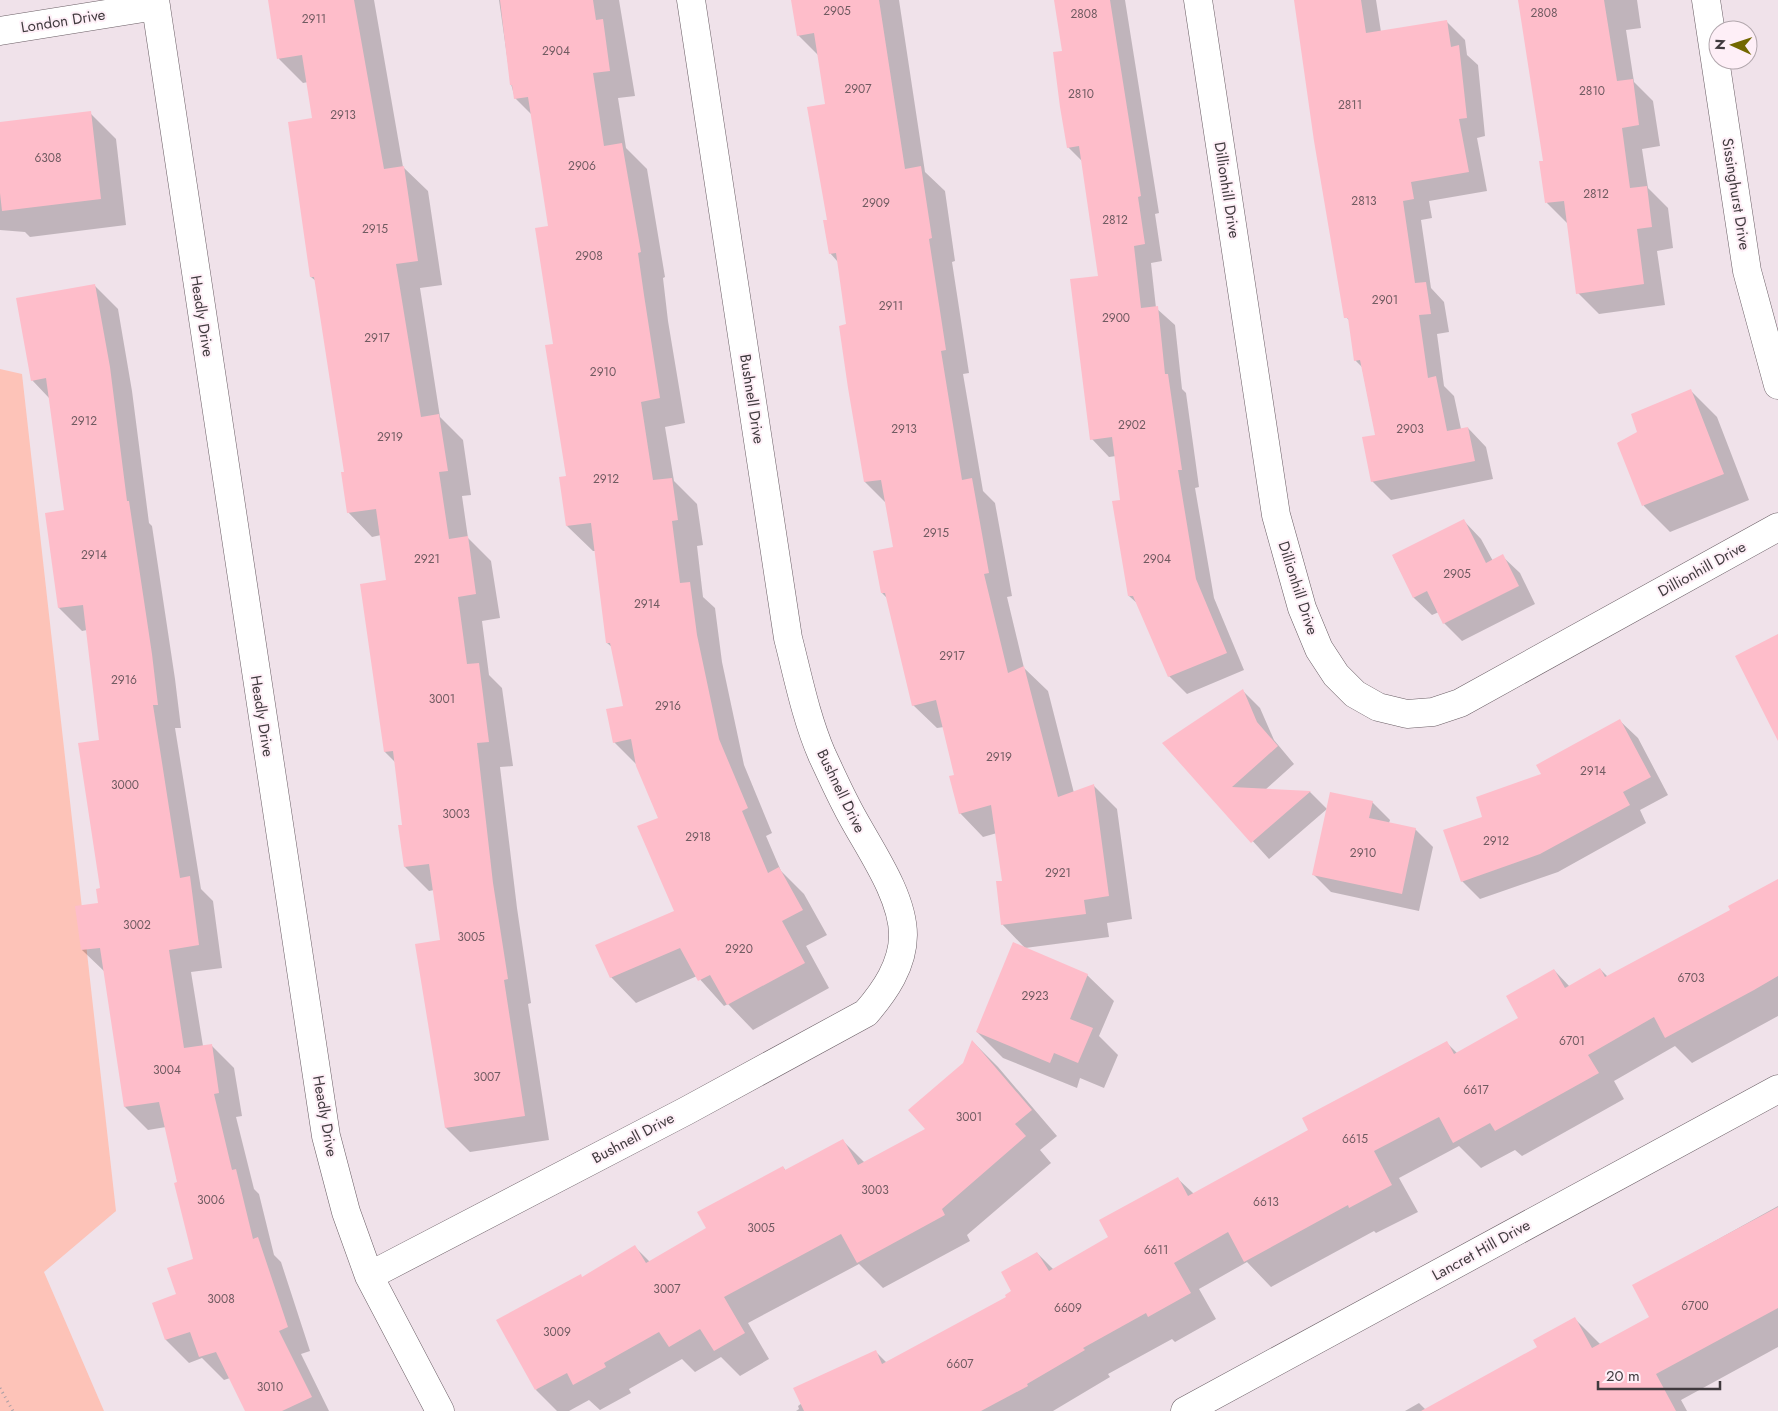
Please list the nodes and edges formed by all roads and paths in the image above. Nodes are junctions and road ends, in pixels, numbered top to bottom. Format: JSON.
{"nodes":[{"id":1,"x":691,"y":0,"type":"edge"},
{"id":2,"x":1198,"y":0,"type":"edge"},
{"id":3,"x":1706,"y":0,"type":"edge"},
{"id":4,"x":155,"y":3,"type":"edge"},
{"id":5,"x":0,"y":31,"type":"edge"},
{"id":6,"x":1778,"y":385,"type":"edge"},
{"id":7,"x":1778,"y":528,"type":"edge"},
{"id":8,"x":1778,"y":1089,"type":"edge"},
{"id":9,"x":369,"y":1276,"type":"junction"},
{"id":10,"x":0,"y":1388,"type":"edge"},
{"id":11,"x":13,"y":1411,"type":"edge"},
{"id":12,"x":440,"y":1411,"type":"edge"},
{"id":13,"x":1185,"y":1411,"type":"edge"}],
"edges":[{"from":1,"to":9,"type":"street","name":"Bushnell Drive"},
{"from":2,"to":7,"type":"street","name":"Dillionhill Drive"},
{"from":3,"to":6,"type":"street","name":"Sissinghurst Drive"},
{"from":4,"to":5,"type":"street","name":"London Drive"},
{"from":4,"to":9,"type":"street","name":"Headly Drive"},
{"from":8,"to":13,"type":"street","name":"Lancret Hill Drive"},
{"from":9,"to":12,"type":"street","name":"Headly Drive"},
{"from":10,"to":11,"type":"path"}]}
